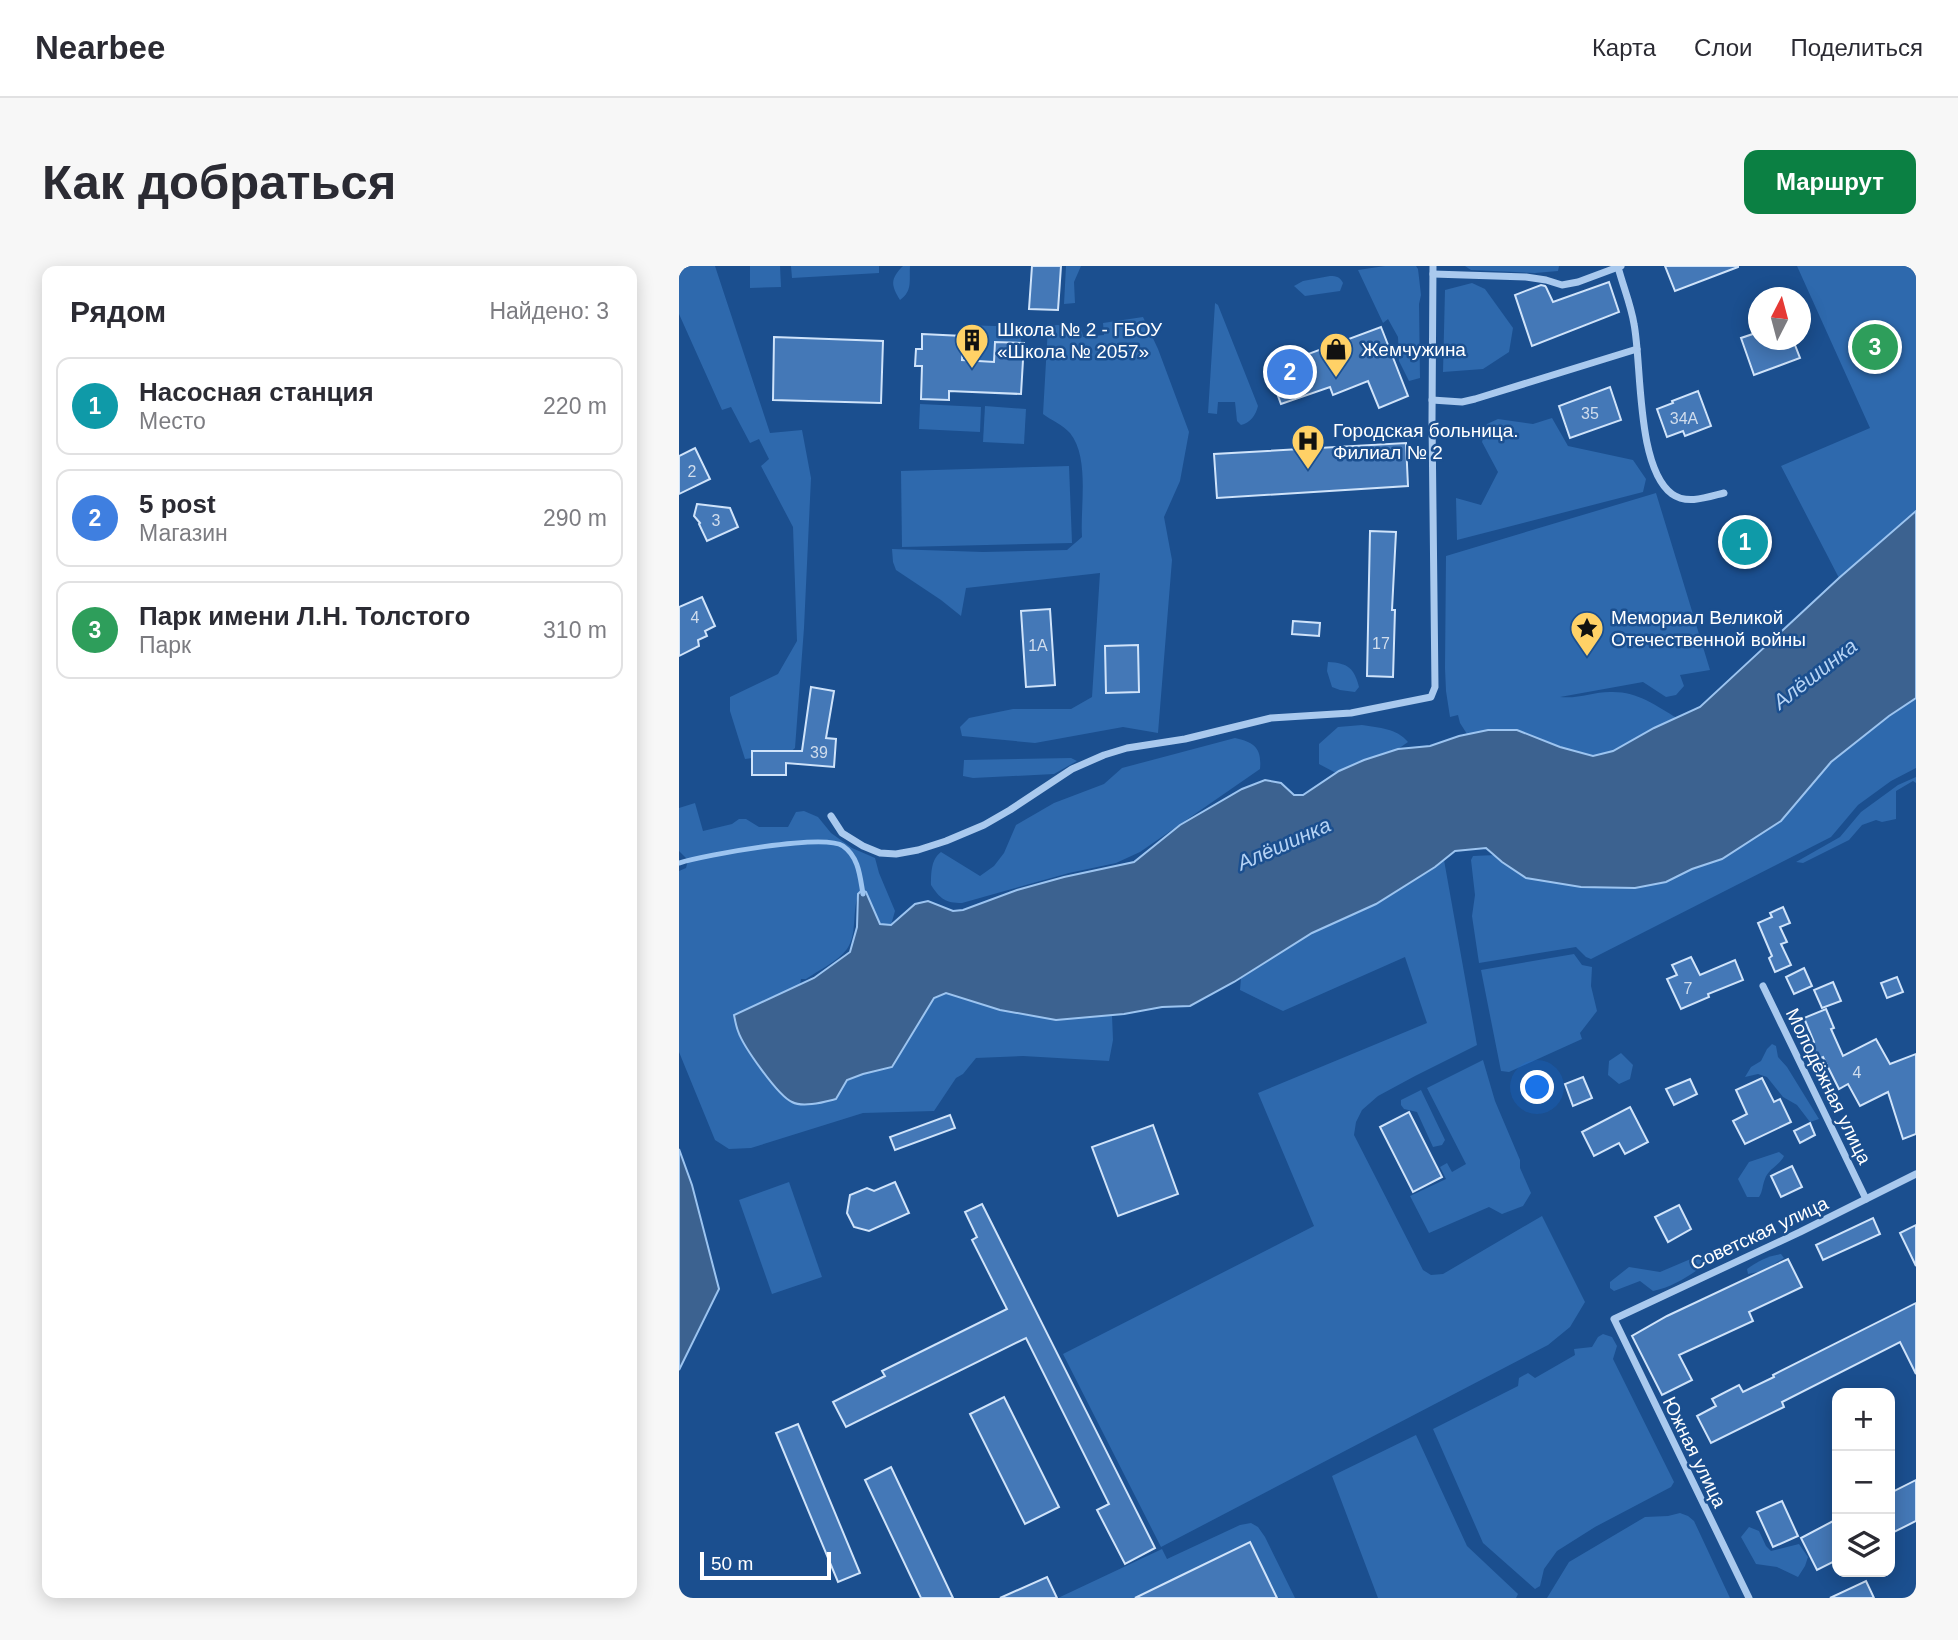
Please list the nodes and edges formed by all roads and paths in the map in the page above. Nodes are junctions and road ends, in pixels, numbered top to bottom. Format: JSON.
{"nodes":[{"id":1,"x":1619,"y":267,"type":"edge"},
{"id":2,"x":1433,"y":270,"type":"edge"},
{"id":3,"x":1637,"y":349,"type":"junction"},
{"id":4,"x":1432,"y":400,"type":"junction"},
{"id":5,"x":1724,"y":493,"type":"dead end"},
{"id":6,"x":831,"y":816,"type":"dead end"},
{"id":7,"x":1763,"y":986,"type":"dead end"},
{"id":8,"x":1916,"y":1174,"type":"edge"},
{"id":9,"x":1866,"y":1199,"type":"junction"},
{"id":10,"x":1614,"y":1319,"type":"joint"},
{"id":11,"x":1749,"y":1598,"type":"edge"}],
"edges":[{"from":1,"to":2,"type":"street"},
{"from":1,"to":3,"type":"street"},
{"from":2,"to":4,"type":"street"},
{"from":3,"to":4,"type":"street"},
{"from":3,"to":5,"type":"street"},
{"from":4,"to":6,"type":"street"},
{"from":7,"to":9,"type":"street","name":"Молодёжная улица"},
{"from":8,"to":9,"type":"street","name":"Советская улица"},
{"from":9,"to":10,"type":"street","name":"Советская улица"},
{"from":10,"to":11,"type":"street","name":"Южная улица"}]}
